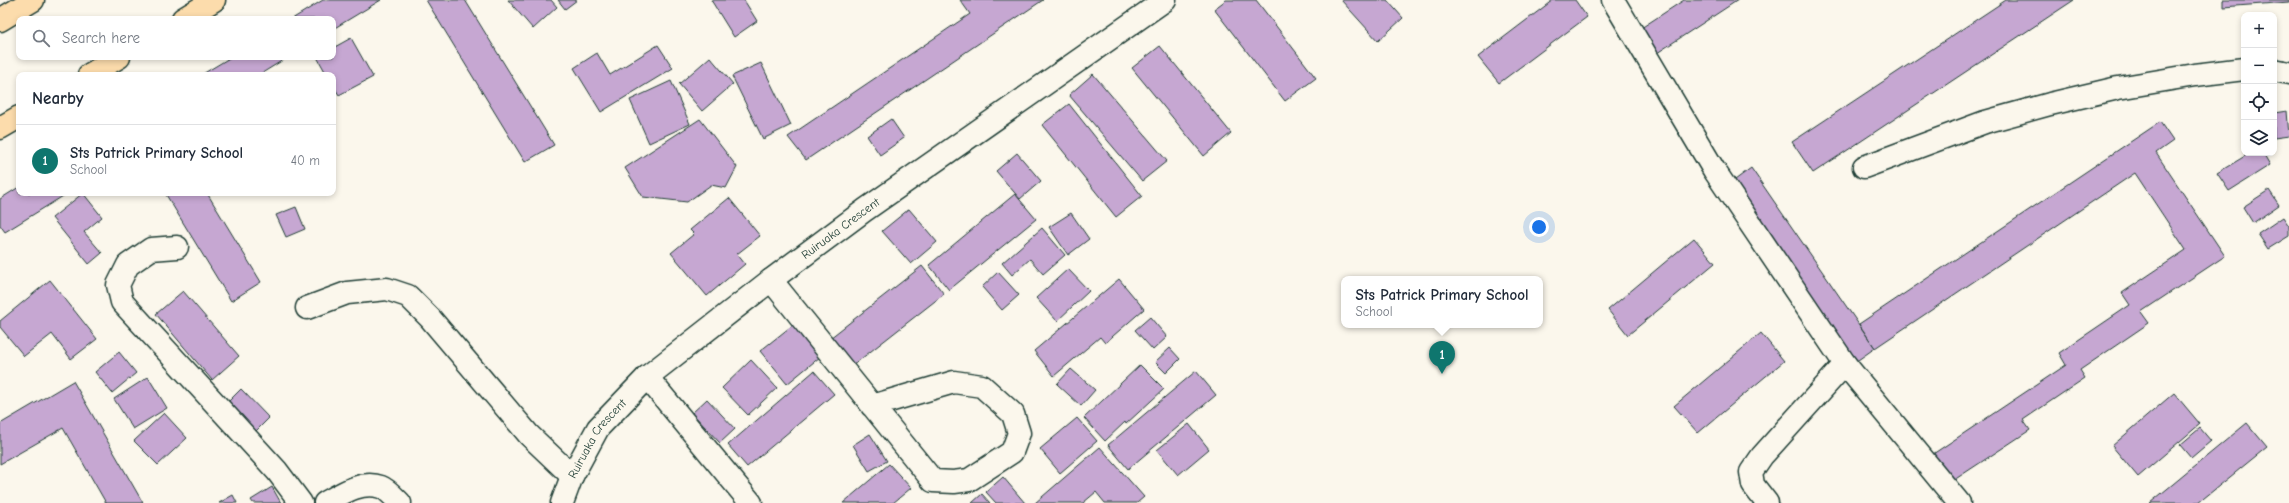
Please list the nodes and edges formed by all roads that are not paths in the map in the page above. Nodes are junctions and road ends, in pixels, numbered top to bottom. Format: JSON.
{"nodes":[{"id":1,"x":33,"y":0,"type":"edge"},
{"id":2,"x":214,"y":0,"type":"edge"},
{"id":3,"x":1165,"y":0,"type":"edge"},
{"id":4,"x":1613,"y":0,"type":"edge"},
{"id":5,"x":188,"y":16,"type":"edge"},
{"id":6,"x":0,"y":20,"type":"edge"},
{"id":7,"x":114,"y":60,"type":"edge"},
{"id":8,"x":2241,"y":69,"type":"edge"},
{"id":9,"x":2277,"y":71,"type":"edge"},
{"id":10,"x":94,"y":72,"type":"edge"},
{"id":11,"x":2289,"y":73,"type":"edge"},
{"id":12,"x":16,"y":119,"type":"edge"},
{"id":13,"x":0,"y":128,"type":"edge"},
{"id":14,"x":1864,"y":167,"type":"dead end"},
{"id":15,"x":177,"y":247,"type":"dead end"},
{"id":16,"x":771,"y":280,"type":"junction"},
{"id":17,"x":307,"y":308,"type":"dead end"},
{"id":18,"x":1845,"y":364,"type":"junction"},
{"id":19,"x":647,"y":377,"type":"junction"},
{"id":20,"x":872,"y":406,"type":"junction"},
{"id":21,"x":572,"y":476,"type":"junction"},
{"id":22,"x":301,"y":503,"type":"edge"},
{"id":23,"x":325,"y":503,"type":"edge"},
{"id":24,"x":400,"y":503,"type":"edge"},
{"id":25,"x":562,"y":503,"type":"edge"},
{"id":26,"x":751,"y":503,"type":"edge"},
{"id":27,"x":1767,"y":503,"type":"edge"},
{"id":28,"x":1959,"y":503,"type":"edge"}],
"edges":[{"from":1,"to":6,"type":"main road"},
{"from":2,"to":5,"type":"main road"},
{"from":3,"to":16,"type":"street","name":"Ruiruaka Crescent"},
{"from":4,"to":18,"type":"street"},
{"from":7,"to":10,"type":"main road"},
{"from":8,"to":14,"type":"street"},
{"from":9,"to":11,"type":"street"},
{"from":12,"to":13,"type":"main road"},
{"from":15,"to":22,"type":"street"},
{"from":16,"to":19,"type":"street","name":"Ruiruaka Crescent"},
{"from":16,"to":20,"type":"street"},
{"from":17,"to":21,"type":"street"},
{"from":18,"to":27,"type":"street"},
{"from":18,"to":28,"type":"street"},
{"from":19,"to":21,"type":"street","name":"Ruiruaka Crescent"},
{"from":19,"to":26,"type":"street"},
{"from":20,"to":20,"type":"street"},
{"from":21,"to":25,"type":"street","name":"Ruiruaka Crescent"},
{"from":23,"to":24,"type":"street"}]}
